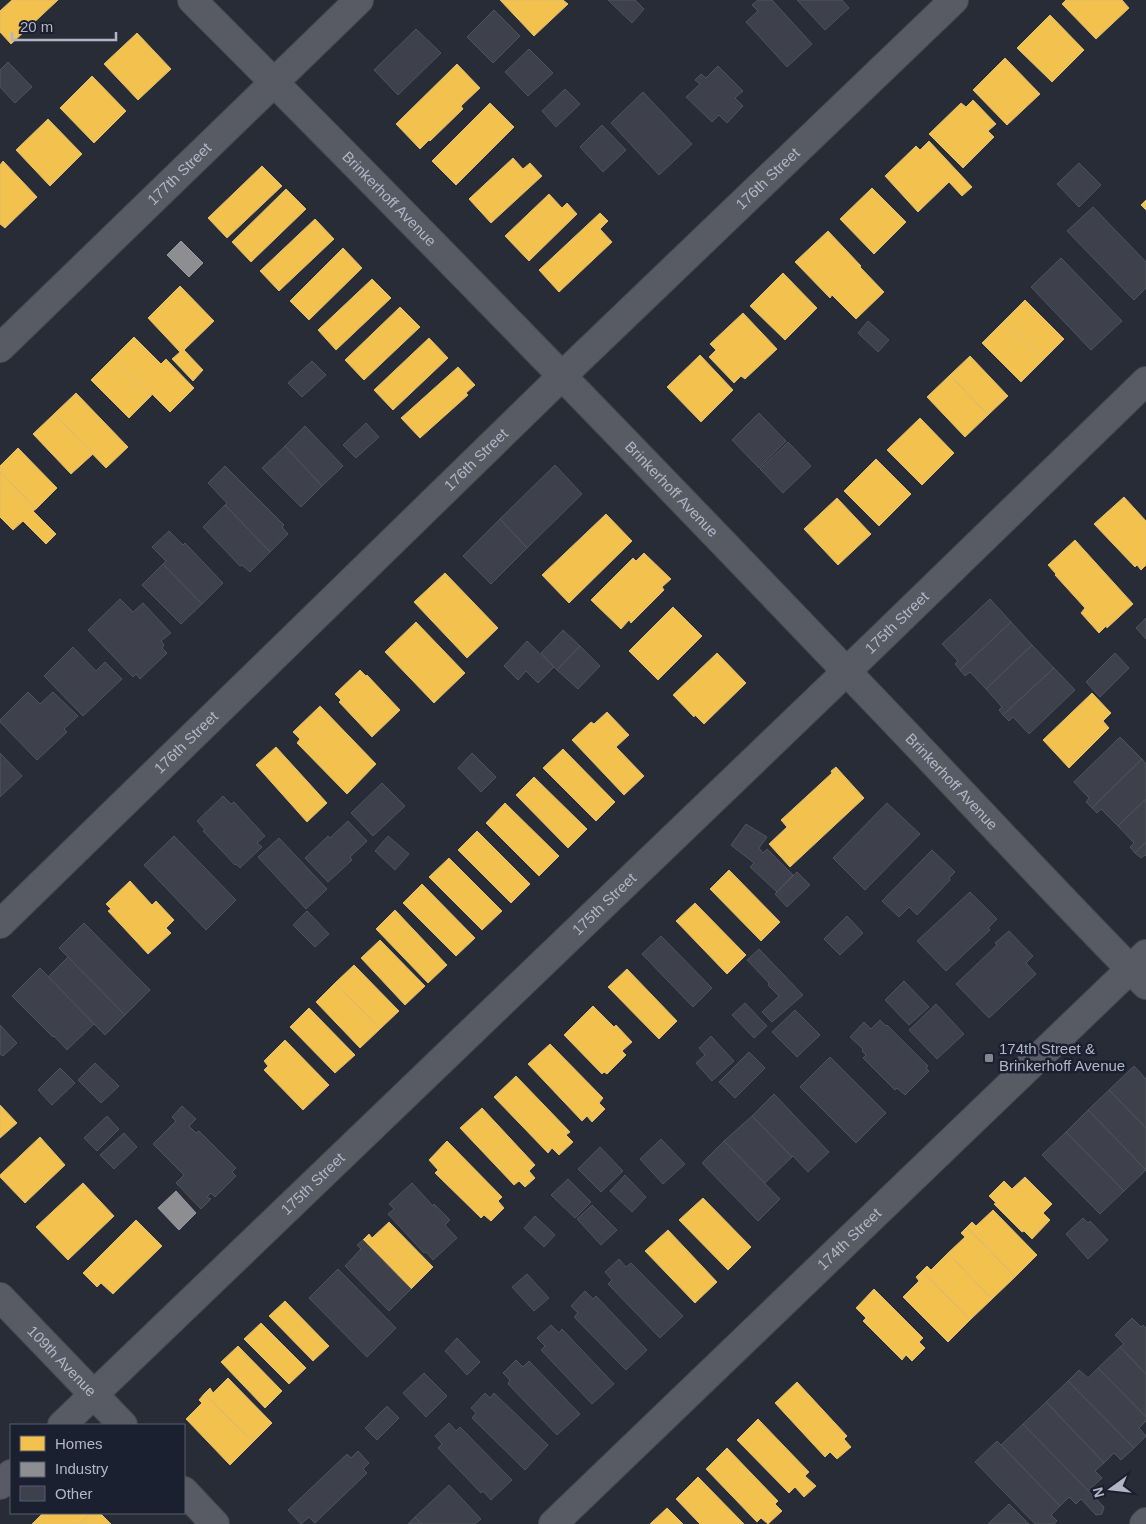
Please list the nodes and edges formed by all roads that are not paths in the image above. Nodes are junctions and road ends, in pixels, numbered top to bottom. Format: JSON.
{"nodes":[{"id":1,"x":192,"y":0,"type":"edge"},
{"id":2,"x":359,"y":0,"type":"edge"},
{"id":3,"x":954,"y":0,"type":"edge"},
{"id":4,"x":275,"y":82,"type":"junction"},
{"id":5,"x":0,"y":348,"type":"edge"},
{"id":6,"x":562,"y":376,"type":"junction"},
{"id":7,"x":1146,"y":381,"type":"edge"},
{"id":8,"x":847,"y":671,"type":"junction"},
{"id":9,"x":0,"y":924,"type":"edge"},
{"id":10,"x":1141,"y":969,"type":"edge"},
{"id":11,"x":0,"y":1297,"type":"edge"},
{"id":12,"x":94,"y":1394,"type":"junction"},
{"id":13,"x":63,"y":1424,"type":"edge"},
{"id":14,"x":122,"y":1424,"type":"edge"},
{"id":15,"x":10,"y":1475,"type":"edge"},
{"id":16,"x":0,"y":1484,"type":"edge"},
{"id":17,"x":185,"y":1492,"type":"edge"},
{"id":18,"x":215,"y":1524,"type":"edge"},
{"id":19,"x":553,"y":1524,"type":"edge"}],
"edges":[{"from":1,"to":4,"type":"street","name":"Brinkerhoff Avenue"},
{"from":2,"to":4,"type":"street","name":"177th Street"},
{"from":3,"to":6,"type":"street","name":"176th Street"},
{"from":4,"to":5,"type":"street","name":"177th Street"},
{"from":4,"to":6,"type":"street","name":"Brinkerhoff Avenue"},
{"from":6,"to":8,"type":"street","name":"Brinkerhoff Avenue"},
{"from":6,"to":9,"type":"street","name":"176th Street"},
{"from":7,"to":8,"type":"street","name":"175th Street"},
{"from":8,"to":10,"type":"street","name":"Brinkerhoff Avenue"},
{"from":8,"to":12,"type":"street","name":"175th Street"},
{"from":10,"to":19,"type":"street","name":"174th Street"},
{"from":11,"to":12,"type":"street","name":"109th Avenue"},
{"from":12,"to":13,"type":"street","name":"175th Street"},
{"from":12,"to":14,"type":"street","name":"109th Avenue"},
{"from":15,"to":16,"type":"street"},
{"from":17,"to":18,"type":"street"}]}
